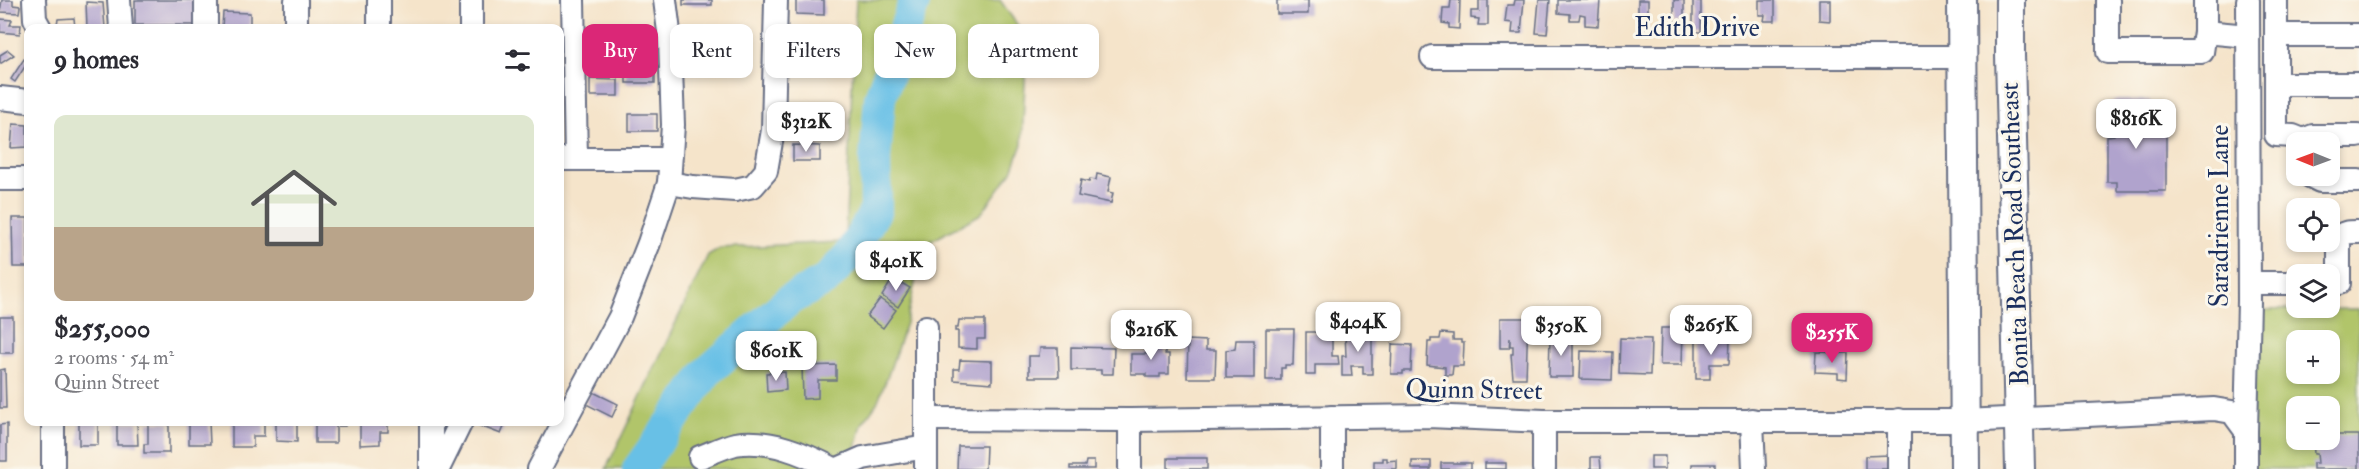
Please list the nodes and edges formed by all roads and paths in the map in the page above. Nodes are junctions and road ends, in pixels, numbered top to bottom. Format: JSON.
{"nodes":[{"id":1,"x":34,"y":0,"type":"edge"},
{"id":2,"x":118,"y":0,"type":"edge"},
{"id":3,"x":206,"y":0,"type":"edge"},
{"id":4,"x":296,"y":0,"type":"edge"},
{"id":5,"x":379,"y":0,"type":"edge"},
{"id":6,"x":471,"y":0,"type":"edge"},
{"id":7,"x":573,"y":0,"type":"edge"},
{"id":8,"x":665,"y":0,"type":"edge"},
{"id":9,"x":776,"y":0,"type":"edge"},
{"id":10,"x":1962,"y":0,"type":"edge"},
{"id":11,"x":2010,"y":0,"type":"edge"},
{"id":12,"x":2108,"y":0,"type":"edge"},
{"id":13,"x":2205,"y":0,"type":"edge"},
{"id":14,"x":2248,"y":0,"type":"edge"},
{"id":15,"x":2276,"y":0,"type":"edge"},
{"id":16,"x":38,"y":24,"type":"edge"},
{"id":17,"x":121,"y":24,"type":"edge"},
{"id":18,"x":206,"y":24,"type":"edge"},
{"id":19,"x":296,"y":24,"type":"edge"},
{"id":20,"x":379,"y":24,"type":"edge"},
{"id":21,"x":471,"y":24,"type":"edge"},
{"id":22,"x":2205,"y":32,"type":"junction"},
{"id":23,"x":2359,"y":34,"type":"edge"},
{"id":24,"x":2276,"y":35,"type":"junction"},
{"id":25,"x":2248,"y":36,"type":"junction"},
{"id":26,"x":1432,"y":57,"type":"dead end"},
{"id":27,"x":1962,"y":57,"type":"junction"},
{"id":28,"x":2276,"y":84,"type":"junction"},
{"id":29,"x":2359,"y":84,"type":"edge"},
{"id":30,"x":0,"y":98,"type":"edge"},
{"id":31,"x":24,"y":101,"type":"edge"},
{"id":32,"x":2249,"y":135,"type":"junction"},
{"id":33,"x":2276,"y":135,"type":"junction"},
{"id":34,"x":2286,"y":136,"type":"edge"},
{"id":35,"x":2340,"y":136,"type":"edge"},
{"id":36,"x":2358,"y":136,"type":"edge"},
{"id":37,"x":568,"y":159,"type":"edge"},
{"id":38,"x":669,"y":159,"type":"junction"},
{"id":39,"x":0,"y":179,"type":"edge"},
{"id":40,"x":24,"y":179,"type":"edge"},
{"id":41,"x":2340,"y":181,"type":"edge"},
{"id":42,"x":2359,"y":181,"type":"edge"},
{"id":43,"x":669,"y":183,"type":"junction"},
{"id":44,"x":2359,"y":232,"type":"edge"},
{"id":45,"x":2286,"y":283,"type":"edge"},
{"id":46,"x":2342,"y":283,"type":"edge"},
{"id":47,"x":2249,"y":284,"type":"junction"},
{"id":48,"x":926,"y":327,"type":"dead end"},
{"id":49,"x":1332,"y":417,"type":"junction"},
{"id":50,"x":2020,"y":418,"type":"junction"},
{"id":51,"x":926,"y":419,"type":"junction"},
{"id":52,"x":1130,"y":420,"type":"junction"},
{"id":53,"x":1752,"y":420,"type":"junction"},
{"id":54,"x":1899,"y":420,"type":"junction"},
{"id":55,"x":564,"y":421,"type":"edge"},
{"id":56,"x":1544,"y":421,"type":"junction"},
{"id":57,"x":1965,"y":421,"type":"junction"},
{"id":58,"x":53,"y":426,"type":"edge"},
{"id":59,"x":431,"y":426,"type":"edge"},
{"id":60,"x":458,"y":426,"type":"edge"},
{"id":61,"x":561,"y":426,"type":"edge"},
{"id":62,"x":2242,"y":426,"type":"junction"},
{"id":63,"x":700,"y":457,"type":"dead end"},
{"id":64,"x":926,"y":458,"type":"edge"},
{"id":65,"x":53,"y":469,"type":"edge"},
{"id":66,"x":431,"y":469,"type":"edge"},
{"id":67,"x":438,"y":469,"type":"edge"},
{"id":68,"x":538,"y":469,"type":"edge"},
{"id":69,"x":836,"y":469,"type":"edge"},
{"id":70,"x":1130,"y":469,"type":"edge"},
{"id":71,"x":1332,"y":469,"type":"edge"},
{"id":72,"x":1544,"y":469,"type":"edge"},
{"id":73,"x":1754,"y":469,"type":"edge"},
{"id":74,"x":1899,"y":469,"type":"edge"},
{"id":75,"x":1965,"y":469,"type":"edge"},
{"id":76,"x":2020,"y":469,"type":"edge"},
{"id":77,"x":2246,"y":469,"type":"edge"}],
"edges":[{"from":1,"to":16,"type":"street"},
{"from":2,"to":17,"type":"street"},
{"from":3,"to":18,"type":"street"},
{"from":4,"to":19,"type":"street"},
{"from":5,"to":20,"type":"street"},
{"from":6,"to":21,"type":"street"},
{"from":7,"to":37,"type":"street"},
{"from":8,"to":38,"type":"street"},
{"from":9,"to":43,"type":"street"},
{"from":10,"to":27,"type":"main road","name":"Bonita Beach Road Southeast"},
{"from":11,"to":50,"type":"main road","name":"Bonita Beach Road Southeast"},
{"from":12,"to":22,"type":"street"},
{"from":13,"to":22,"type":"street"},
{"from":14,"to":25,"type":"street","name":"Saradrienne Lane"},
{"from":15,"to":24,"type":"street"},
{"from":22,"to":25,"type":"street"},
{"from":23,"to":24,"type":"street"},
{"from":24,"to":28,"type":"street"},
{"from":25,"to":32,"type":"street","name":"Saradrienne Lane"},
{"from":26,"to":27,"type":"street","name":"Edith Drive"},
{"from":27,"to":57,"type":"main road","name":"Bonita Beach Road Southeast"},
{"from":28,"to":29,"type":"street"},
{"from":28,"to":33,"type":"street"},
{"from":30,"to":31,"type":"street"},
{"from":32,"to":33,"type":"street"},
{"from":32,"to":47,"type":"street","name":"Saradrienne Lane"},
{"from":33,"to":34,"type":"street"},
{"from":35,"to":36,"type":"street"},
{"from":37,"to":38,"type":"street"},
{"from":38,"to":43,"type":"street"},
{"from":39,"to":40,"type":"street"},
{"from":41,"to":42,"type":"street"},
{"from":43,"to":55,"type":"street"},
{"from":44,"to":46,"type":"street"},
{"from":45,"to":47,"type":"street"},
{"from":47,"to":62,"type":"street","name":"Saradrienne Lane"},
{"from":48,"to":51,"type":"street"},
{"from":49,"to":52,"type":"street","name":"Quinn Street"},
{"from":49,"to":56,"type":"street","name":"Quinn Street"},
{"from":49,"to":71,"type":"street"},
{"from":50,"to":57,"type":"street","name":"Quinn Street"},
{"from":50,"to":62,"type":"street","name":"Quinn Street"},
{"from":50,"to":76,"type":"main road","name":"Bonita Beach Road Southeast"},
{"from":51,"to":52,"type":"street","name":"Quinn Street"},
{"from":51,"to":64,"type":"street"},
{"from":52,"to":70,"type":"street"},
{"from":53,"to":54,"type":"street","name":"Quinn Street"},
{"from":53,"to":56,"type":"street","name":"Quinn Street"},
{"from":53,"to":73,"type":"street"},
{"from":54,"to":57,"type":"street","name":"Quinn Street"},
{"from":54,"to":74,"type":"street"},
{"from":56,"to":72,"type":"street"},
{"from":57,"to":75,"type":"main road","name":"Bonita Beach Road Southeast"},
{"from":58,"to":65,"type":"street"},
{"from":59,"to":66,"type":"street"},
{"from":60,"to":67,"type":"street"},
{"from":61,"to":68,"type":"street"},
{"from":62,"to":77,"type":"street","name":"Saradrienne Lane"},
{"from":63,"to":69,"type":"street"},
{"from":64,"to":69,"type":"street"}]}
